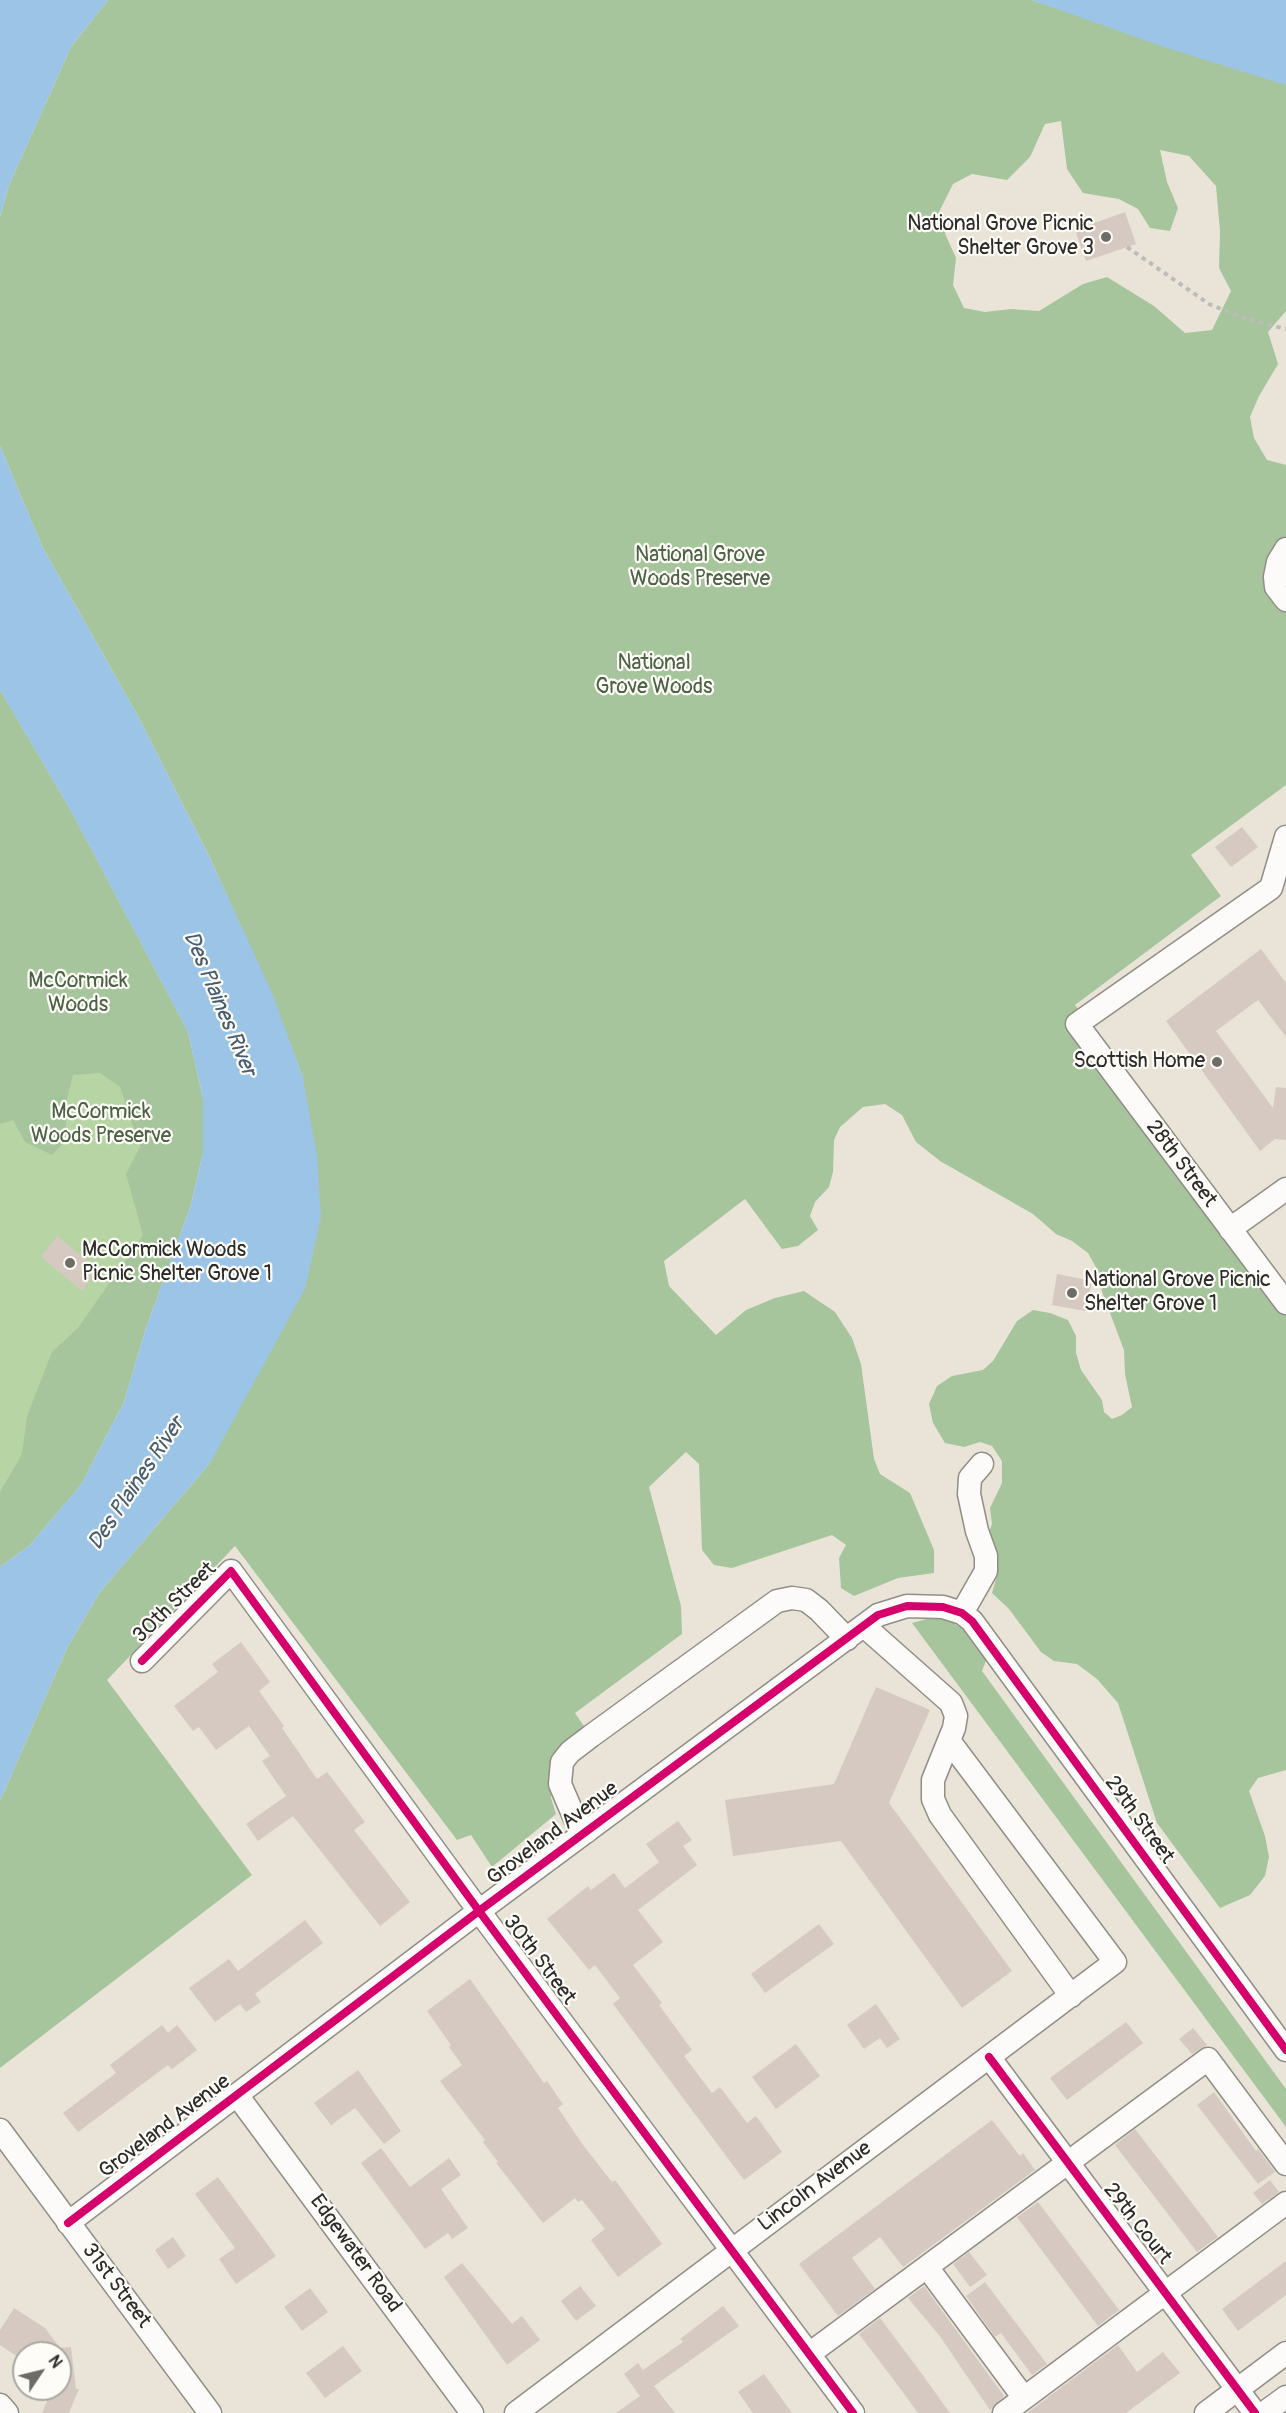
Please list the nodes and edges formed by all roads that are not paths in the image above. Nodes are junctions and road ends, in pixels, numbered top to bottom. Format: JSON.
{"nodes":[{"id":1,"x":1286,"y":549,"type":"edge"},
{"id":2,"x":1286,"y":600,"type":"edge"},
{"id":3,"x":1286,"y":837,"type":"edge"},
{"id":4,"x":1286,"y":1189,"type":"edge"},
{"id":5,"x":1230,"y":1229,"type":"junction"},
{"id":6,"x":1283,"y":1292,"type":"edge"},
{"id":7,"x":982,"y":1464,"type":"dead end"},
{"id":8,"x":962,"y":1613,"type":"junction"},
{"id":9,"x":855,"y":1632,"type":"junction"},
{"id":10,"x":142,"y":1660,"type":"dead end"},
{"id":11,"x":950,"y":1742,"type":"junction"},
{"id":12,"x":586,"y":1832,"type":"junction"},
{"id":13,"x":479,"y":1911,"type":"junction"},
{"id":14,"x":1071,"y":1996,"type":"junction"},
{"id":15,"x":1286,"y":2050,"type":"edge"},
{"id":16,"x":989,"y":2057,"type":"junction"},
{"id":17,"x":237,"y":2094,"type":"junction"},
{"id":18,"x":0,"y":2130,"type":"edge"},
{"id":19,"x":1067,"y":2163,"type":"junction"},
{"id":20,"x":1286,"y":2164,"type":"edge"},
{"id":21,"x":1286,"y":2203,"type":"edge"},
{"id":22,"x":68,"y":2223,"type":"junction"},
{"id":23,"x":732,"y":2250,"type":"junction"},
{"id":24,"x":927,"y":2267,"type":"junction"},
{"id":25,"x":1166,"y":2290,"type":"junction"},
{"id":26,"x":1286,"y":2353,"type":"edge"},
{"id":27,"x":809,"y":2354,"type":"junction"},
{"id":28,"x":1237,"y":2390,"type":"junction"},
{"id":29,"x":1286,"y":2397,"type":"edge"},
{"id":30,"x":1024,"y":2398,"type":"junction"},
{"id":31,"x":0,"y":2405,"type":"edge"},
{"id":32,"x":7,"y":2413,"type":"edge"},
{"id":33,"x":210,"y":2413,"type":"edge"},
{"id":34,"x":472,"y":2413,"type":"edge"},
{"id":35,"x":516,"y":2413,"type":"edge"},
{"id":36,"x":853,"y":2413,"type":"edge"},
{"id":37,"x":1004,"y":2413,"type":"edge"},
{"id":38,"x":1206,"y":2413,"type":"edge"},
{"id":39,"x":1255,"y":2413,"type":"edge"},
{"id":40,"x":1263,"y":2413,"type":"edge"}],
"edges":[{"from":1,"to":2,"type":"street"},
{"from":3,"to":5,"type":"street","name":"28th Street"},
{"from":4,"to":5,"type":"street"},
{"from":5,"to":6,"type":"street","name":"28th Street"},
{"from":7,"to":8,"type":"street"},
{"from":8,"to":9,"type":"street","name":"Groveland Avenue"},
{"from":8,"to":15,"type":"street","name":"29th Street"},
{"from":9,"to":11,"type":"street"},
{"from":9,"to":12,"type":"street","name":"Groveland Avenue"},
{"from":9,"to":12,"type":"street"},
{"from":10,"to":13,"type":"street","name":"30th Street"},
{"from":11,"to":14,"type":"street"},
{"from":11,"to":14,"type":"street","name":"Lincoln Avenue"},
{"from":12,"to":13,"type":"street","name":"Groveland Avenue"},
{"from":13,"to":17,"type":"street","name":"Groveland Avenue"},
{"from":13,"to":23,"type":"street","name":"30th Street"},
{"from":14,"to":16,"type":"street","name":"Lincoln Avenue"},
{"from":16,"to":19,"type":"street","name":"29th Court"},
{"from":16,"to":23,"type":"street","name":"Lincoln Avenue"},
{"from":17,"to":22,"type":"street","name":"Groveland Avenue"},
{"from":17,"to":34,"type":"street","name":"Edgewater Road"},
{"from":18,"to":22,"type":"street","name":"31st Street"},
{"from":19,"to":20,"type":"street"},
{"from":19,"to":24,"type":"street"},
{"from":19,"to":25,"type":"street","name":"29th Court"},
{"from":21,"to":25,"type":"street"},
{"from":22,"to":33,"type":"street","name":"31st Street"},
{"from":23,"to":27,"type":"street","name":"30th Street"},
{"from":23,"to":35,"type":"street","name":"Lincoln Avenue"},
{"from":24,"to":27,"type":"street"},
{"from":24,"to":30,"type":"street"},
{"from":25,"to":28,"type":"street","name":"29th Court"},
{"from":25,"to":30,"type":"street"},
{"from":26,"to":28,"type":"street"},
{"from":27,"to":36,"type":"street","name":"30th Street"},
{"from":28,"to":38,"type":"street"},
{"from":28,"to":39,"type":"street","name":"29th Court"},
{"from":29,"to":40,"type":"street"},
{"from":30,"to":37,"type":"street"},
{"from":31,"to":32,"type":"street"}]}
